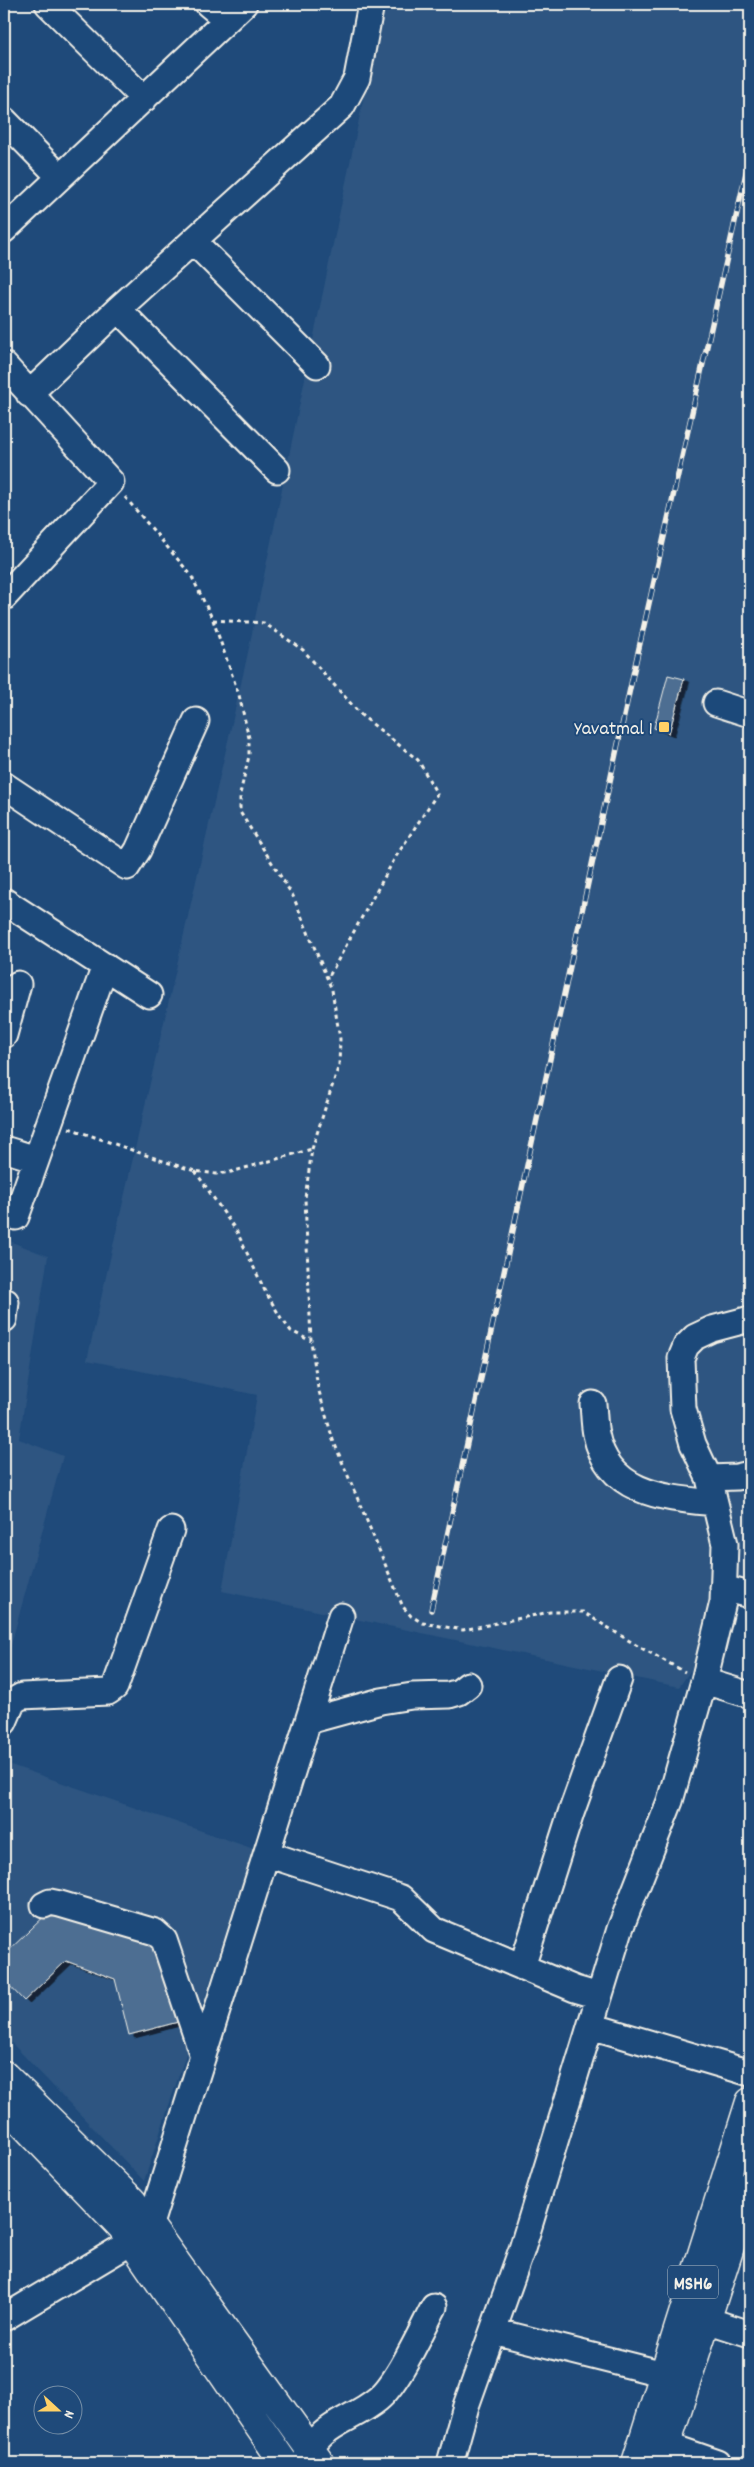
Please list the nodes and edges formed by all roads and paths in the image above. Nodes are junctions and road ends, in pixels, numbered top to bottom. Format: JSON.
{"nodes":[{"id":1,"x":48,"y":4,"type":"edge"},
{"id":2,"x":208,"y":4,"type":"edge"},
{"id":3,"x":371,"y":4,"type":"edge"},
{"id":4,"x":235,"y":12,"type":"edge"},
{"id":5,"x":144,"y":99,"type":"junction"},
{"id":6,"x":4,"y":120,"type":"edge"},
{"id":7,"x":60,"y":177,"type":"junction"},
{"id":8,"x":4,"y":230,"type":"edge"},
{"id":9,"x":193,"y":241,"type":"junction"},
{"id":10,"x":118,"y":309,"type":"junction"},
{"id":11,"x":317,"y":365,"type":"dead end"},
{"id":12,"x":4,"y":366,"type":"edge"},
{"id":13,"x":30,"y":394,"type":"junction"},
{"id":14,"x":277,"y":470,"type":"dead end"},
{"id":15,"x":112,"y":482,"type":"junction"},
{"id":16,"x":4,"y":597,"type":"edge"},
{"id":17,"x":214,"y":620,"type":"junction"},
{"id":18,"x":716,"y":703,"type":"dead end"},
{"id":19,"x":750,"y":714,"type":"edge"},
{"id":20,"x":196,"y":721,"type":"dead end"},
{"id":21,"x":4,"y":785,"type":"edge"},
{"id":22,"x":4,"y":901,"type":"edge"},
{"id":23,"x":105,"y":966,"type":"junction"},
{"id":24,"x":328,"y":978,"type":"junction"},
{"id":25,"x":18,"y":984,"type":"dead end"},
{"id":26,"x":149,"y":995,"type":"dead end"},
{"id":27,"x":4,"y":1035,"type":"edge"},
{"id":28,"x":50,"y":1121,"type":"junction"},
{"id":29,"x":4,"y":1149,"type":"edge"},
{"id":30,"x":312,"y":1149,"type":"junction"},
{"id":31,"x":36,"y":1159,"type":"junction"},
{"id":32,"x":195,"y":1171,"type":"junction"},
{"id":33,"x":16,"y":1217,"type":"dead end"},
{"id":34,"x":750,"y":1320,"type":"edge"},
{"id":35,"x":311,"y":1341,"type":"junction"},
{"id":36,"x":593,"y":1404,"type":"dead end"},
{"id":37,"x":750,"y":1474,"type":"edge"},
{"id":38,"x":709,"y":1478,"type":"junction"},
{"id":39,"x":715,"y":1503,"type":"junction"},
{"id":40,"x":171,"y":1530,"type":"dead end"},
{"id":41,"x":724,"y":1588,"type":"junction"},
{"id":42,"x":750,"y":1595,"type":"edge"},
{"id":43,"x":341,"y":1616,"type":"dead end"},
{"id":44,"x":619,"y":1679,"type":"dead end"},
{"id":45,"x":704,"y":1681,"type":"junction"},
{"id":46,"x":468,"y":1686,"type":"dead end"},
{"id":47,"x":750,"y":1696,"type":"edge"},
{"id":48,"x":308,"y":1721,"type":"junction"},
{"id":49,"x":4,"y":1722,"type":"edge"},
{"id":50,"x":266,"y":1854,"type":"junction"},
{"id":51,"x":44,"y":1905,"type":"dead end"},
{"id":52,"x":522,"y":1967,"type":"junction"},
{"id":53,"x":599,"y":1996,"type":"junction"},
{"id":54,"x":591,"y":2026,"type":"junction"},
{"id":55,"x":203,"y":2056,"type":"junction"},
{"id":56,"x":750,"y":2073,"type":"edge"},
{"id":57,"x":4,"y":2074,"type":"edge"},
{"id":58,"x":750,"y":2102,"type":"edge"},
{"id":59,"x":4,"y":2104,"type":"edge"},
{"id":60,"x":750,"y":2184,"type":"edge"},
{"id":61,"x":141,"y":2232,"type":"junction"},
{"id":62,"x":434,"y":2306,"type":"dead end"},
{"id":63,"x":694,"y":2316,"type":"junction"},
{"id":64,"x":4,"y":2318,"type":"edge"},
{"id":65,"x":493,"y":2331,"type":"junction"},
{"id":66,"x":750,"y":2334,"type":"edge"},
{"id":67,"x":675,"y":2377,"type":"junction"},
{"id":68,"x":663,"y":2454,"type":"edge"},
{"id":69,"x":311,"y":2458,"type":"edge"},
{"id":70,"x":284,"y":2463,"type":"edge"},
{"id":71,"x":450,"y":2463,"type":"edge"},
{"id":72,"x":636,"y":2463,"type":"edge"},
{"id":73,"x":718,"y":2463,"type":"edge"}],
"edges":[{"from":1,"to":5,"type":"street"},
{"from":2,"to":4,"type":"street"},
{"from":3,"to":9,"type":"street"},
{"from":4,"to":5,"type":"street"},
{"from":5,"to":7,"type":"street"},
{"from":6,"to":7,"type":"street"},
{"from":7,"to":8,"type":"street"},
{"from":9,"to":10,"type":"street"},
{"from":9,"to":11,"type":"street"},
{"from":10,"to":13,"type":"street"},
{"from":10,"to":14,"type":"street"},
{"from":12,"to":13,"type":"street"},
{"from":13,"to":15,"type":"street"},
{"from":15,"to":16,"type":"street"},
{"from":15,"to":17,"type":"path"},
{"from":17,"to":24,"type":"path"},
{"from":17,"to":24,"type":"path"},
{"from":18,"to":19,"type":"street"},
{"from":20,"to":21,"type":"street"},
{"from":22,"to":23,"type":"street"},
{"from":23,"to":26,"type":"street"},
{"from":23,"to":28,"type":"street"},
{"from":24,"to":30,"type":"path"},
{"from":25,"to":27,"type":"street"},
{"from":28,"to":31,"type":"street"},
{"from":28,"to":32,"type":"path"},
{"from":29,"to":31,"type":"street"},
{"from":30,"to":32,"type":"path"},
{"from":30,"to":35,"type":"path"},
{"from":31,"to":33,"type":"street"},
{"from":32,"to":35,"type":"path"},
{"from":34,"to":38,"type":"street"},
{"from":35,"to":45,"type":"path"},
{"from":36,"to":39,"type":"street"},
{"from":37,"to":38,"type":"street"},
{"from":38,"to":39,"type":"street"},
{"from":39,"to":41,"type":"street"},
{"from":40,"to":49,"type":"street"},
{"from":41,"to":42,"type":"street"},
{"from":41,"to":45,"type":"street"},
{"from":43,"to":48,"type":"street"},
{"from":44,"to":52,"type":"street"},
{"from":45,"to":47,"type":"street"},
{"from":45,"to":53,"type":"street"},
{"from":46,"to":48,"type":"street"},
{"from":48,"to":50,"type":"street"},
{"from":50,"to":52,"type":"street"},
{"from":50,"to":55,"type":"street"},
{"from":51,"to":55,"type":"street"},
{"from":52,"to":53,"type":"street"},
{"from":53,"to":54,"type":"street"},
{"from":54,"to":56,"type":"street"},
{"from":54,"to":65,"type":"street"},
{"from":55,"to":61,"type":"street"},
{"from":57,"to":61,"type":"main road"},
{"from":58,"to":63,"type":"main road","number":"MSH6"},
{"from":59,"to":61,"type":"main road"},
{"from":60,"to":63,"type":"main road","number":"MSH6"},
{"from":61,"to":64,"type":"street"},
{"from":61,"to":69,"type":"main road"},
{"from":61,"to":70,"type":"main road"},
{"from":62,"to":69,"type":"street"},
{"from":63,"to":66,"type":"street"},
{"from":63,"to":67,"type":"main road","number":"MSH6"},
{"from":65,"to":67,"type":"street"},
{"from":65,"to":71,"type":"street"},
{"from":67,"to":68,"type":"main road","number":"MSH6"},
{"from":67,"to":72,"type":"main road","number":"MSH6"},
{"from":68,"to":73,"type":"street"}]}
